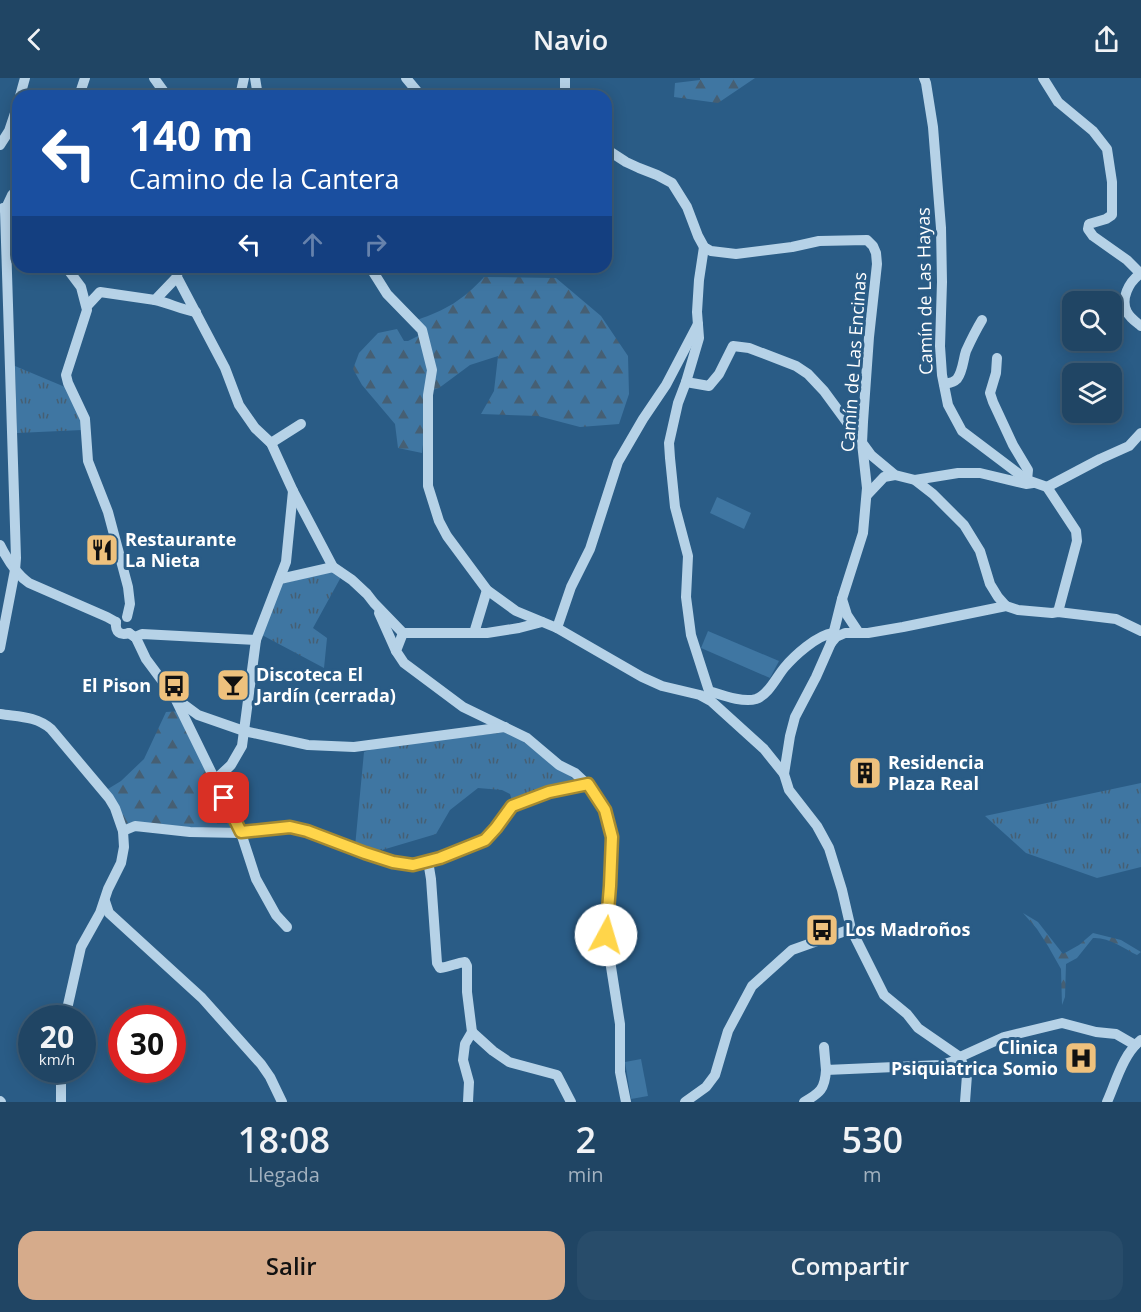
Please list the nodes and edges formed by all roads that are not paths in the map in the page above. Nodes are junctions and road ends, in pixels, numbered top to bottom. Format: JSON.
{"nodes":[{"id":1,"x":406,"y":78,"type":"edge"},
{"id":2,"x":924,"y":78,"type":"edge"},
{"id":3,"x":1043,"y":78,"type":"edge"},
{"id":4,"x":416,"y":90,"type":"edge"},
{"id":5,"x":12,"y":122,"type":"edge"},
{"id":6,"x":0,"y":145,"type":"edge"},
{"id":7,"x":612,"y":153,"type":"edge"},
{"id":8,"x":12,"y":195,"type":"edge"},
{"id":9,"x":2,"y":208,"type":"edge"},
{"id":10,"x":704,"y":247,"type":"junction"},
{"id":11,"x":70,"y":273,"type":"edge"},
{"id":12,"x":177,"y":273,"type":"edge"},
{"id":13,"x":178,"y":273,"type":"edge"},
{"id":14,"x":374,"y":273,"type":"edge"},
{"id":15,"x":1140,"y":274,"type":"edge"},
{"id":16,"x":82,"y":291,"type":"junction"},
{"id":17,"x":100,"y":292,"type":"junction"},
{"id":18,"x":155,"y":300,"type":"junction"},
{"id":19,"x":87,"y":306,"type":"junction"},
{"id":20,"x":196,"y":312,"type":"junction"},
{"id":21,"x":982,"y":320,"type":"dead end"},
{"id":22,"x":698,"y":324,"type":"junction"},
{"id":23,"x":1141,"y":326,"type":"edge"},
{"id":24,"x":997,"y":358,"type":"dead end"},
{"id":25,"x":687,"y":382,"type":"junction"},
{"id":26,"x":944,"y":384,"type":"junction"},
{"id":27,"x":301,"y":424,"type":"dead end"},
{"id":28,"x":1141,"y":433,"type":"edge"},
{"id":29,"x":271,"y":443,"type":"junction"},
{"id":30,"x":862,"y":443,"type":"junction"},
{"id":31,"x":895,"y":475,"type":"junction"},
{"id":32,"x":915,"y":480,"type":"junction"},
{"id":33,"x":1031,"y":481,"type":"junction"},
{"id":34,"x":1047,"y":487,"type":"junction"},
{"id":35,"x":293,"y":491,"type":"junction"},
{"id":36,"x":867,"y":495,"type":"junction"},
{"id":37,"x":0,"y":545,"type":"edge"},
{"id":38,"x":333,"y":567,"type":"junction"},
{"id":39,"x":15,"y":570,"type":"junction"},
{"id":40,"x":280,"y":579,"type":"junction"},
{"id":41,"x":487,"y":590,"type":"junction"},
{"id":42,"x":842,"y":599,"type":"junction"},
{"id":43,"x":374,"y":603,"type":"junction"},
{"id":44,"x":1006,"y":606,"type":"junction"},
{"id":45,"x":1058,"y":612,"type":"junction"},
{"id":46,"x":127,"y":617,"type":"junction"},
{"id":47,"x":836,"y":621,"type":"junction"},
{"id":48,"x":116,"y":622,"type":"junction"},
{"id":49,"x":542,"y":622,"type":"junction"},
{"id":50,"x":557,"y":628,"type":"junction"},
{"id":51,"x":1141,"y":631,"type":"edge"},
{"id":52,"x":403,"y":633,"type":"junction"},
{"id":53,"x":474,"y":633,"type":"junction"},
{"id":54,"x":858,"y":633,"type":"junction"},
{"id":55,"x":132,"y":635,"type":"junction"},
{"id":56,"x":832,"y":638,"type":"junction"},
{"id":57,"x":256,"y":640,"type":"junction"},
{"id":58,"x":0,"y":648,"type":"edge"},
{"id":59,"x":396,"y":651,"type":"junction"},
{"id":60,"x":175,"y":698,"type":"junction"},
{"id":61,"x":0,"y":714,"type":"edge"},
{"id":62,"x":203,"y":717,"type":"junction"},
{"id":63,"x":505,"y":727,"type":"junction"},
{"id":64,"x":244,"y":731,"type":"junction"},
{"id":65,"x":192,"y":734,"type":"junction"},
{"id":66,"x":784,"y":774,"type":"junction"},
{"id":67,"x":215,"y":780,"type":"junction"},
{"id":68,"x":588,"y":784,"type":"junction"},
{"id":69,"x":123,"y":831,"type":"junction"},
{"id":70,"x":241,"y":832,"type":"junction"},
{"id":71,"x":428,"y":861,"type":"junction"},
{"id":72,"x":105,"y":901,"type":"junction"},
{"id":73,"x":287,"y":927,"type":"dead end"},
{"id":74,"x":851,"y":929,"type":"junction"},
{"id":75,"x":68,"y":1005,"type":"edge"},
{"id":76,"x":472,"y":1032,"type":"junction"},
{"id":77,"x":1138,"y":1042,"type":"edge"},
{"id":78,"x":824,"y":1047,"type":"dead end"},
{"id":79,"x":961,"y":1058,"type":"junction"},
{"id":80,"x":826,"y":1070,"type":"junction"},
{"id":81,"x":61,"y":1083,"type":"edge"},
{"id":82,"x":61,"y":1102,"type":"edge"},
{"id":83,"x":282,"y":1102,"type":"edge"},
{"id":84,"x":468,"y":1102,"type":"edge"},
{"id":85,"x":571,"y":1102,"type":"edge"},
{"id":86,"x":626,"y":1102,"type":"edge"},
{"id":87,"x":685,"y":1102,"type":"edge"},
{"id":88,"x":804,"y":1102,"type":"edge"},
{"id":89,"x":965,"y":1102,"type":"edge"},
{"id":90,"x":1107,"y":1102,"type":"edge"}],
"edges":[{"from":1,"to":4,"type":"street"},
{"from":2,"to":26,"type":"street","name":"Camín de Las Hayas"},
{"from":3,"to":15,"type":"street"},
{"from":5,"to":6,"type":"street"},
{"from":7,"to":10,"type":"street"},
{"from":8,"to":9,"type":"street"},
{"from":9,"to":39,"type":"street"},
{"from":10,"to":22,"type":"street"},
{"from":10,"to":30,"type":"street","name":"Camín de Las Encinas"},
{"from":11,"to":16,"type":"street"},
{"from":12,"to":18,"type":"street"},
{"from":13,"to":20,"type":"street"},
{"from":14,"to":41,"type":"street"},
{"from":15,"to":23,"type":"street"},
{"from":16,"to":17,"type":"street"},
{"from":16,"to":19,"type":"street"},
{"from":17,"to":18,"type":"street"},
{"from":17,"to":19,"type":"street"},
{"from":18,"to":20,"type":"street"},
{"from":19,"to":46,"type":"street"},
{"from":20,"to":29,"type":"street"},
{"from":21,"to":26,"type":"street"},
{"from":22,"to":25,"type":"street"},
{"from":22,"to":50,"type":"street"},
{"from":24,"to":33,"type":"street"},
{"from":25,"to":30,"type":"street"},
{"from":25,"to":56,"type":"street"},
{"from":26,"to":33,"type":"street","name":"Camín de Las Hayas"},
{"from":27,"to":29,"type":"street"},
{"from":28,"to":34,"type":"street"},
{"from":29,"to":35,"type":"street"},
{"from":30,"to":31,"type":"street"},
{"from":30,"to":36,"type":"street","name":"Camín de Las Encinas"},
{"from":31,"to":32,"type":"street"},
{"from":31,"to":36,"type":"street"},
{"from":32,"to":33,"type":"street"},
{"from":32,"to":44,"type":"street"},
{"from":33,"to":34,"type":"street","name":"Camín de Las Hayas"},
{"from":34,"to":45,"type":"street"},
{"from":35,"to":38,"type":"street"},
{"from":35,"to":40,"type":"street"},
{"from":36,"to":42,"type":"street","name":"Camín de Las Encinas"},
{"from":37,"to":39,"type":"street"},
{"from":38,"to":40,"type":"street"},
{"from":38,"to":43,"type":"street"},
{"from":39,"to":48,"type":"street"},
{"from":39,"to":58,"type":"street"},
{"from":40,"to":57,"type":"street"},
{"from":41,"to":49,"type":"street"},
{"from":41,"to":53,"type":"street"},
{"from":42,"to":47,"type":"street","name":"Camín de Las Encinas"},
{"from":42,"to":54,"type":"street"},
{"from":43,"to":52,"type":"street"},
{"from":43,"to":59,"type":"street"},
{"from":44,"to":45,"type":"street"},
{"from":44,"to":54,"type":"street"},
{"from":45,"to":51,"type":"street"},
{"from":46,"to":48,"type":"street"},
{"from":46,"to":55,"type":"street"},
{"from":47,"to":54,"type":"street"},
{"from":47,"to":56,"type":"street","name":"Camín de Las Encinas"},
{"from":48,"to":55,"type":"street"},
{"from":49,"to":50,"type":"street"},
{"from":49,"to":53,"type":"street"},
{"from":50,"to":66,"type":"street"},
{"from":52,"to":53,"type":"street"},
{"from":52,"to":59,"type":"street"},
{"from":54,"to":56,"type":"street"},
{"from":55,"to":57,"type":"street"},
{"from":55,"to":60,"type":"street"},
{"from":56,"to":66,"type":"street","name":"Camín de Las Encinas"},
{"from":57,"to":64,"type":"street"},
{"from":59,"to":63,"type":"street"},
{"from":60,"to":62,"type":"street"},
{"from":60,"to":65,"type":"street"},
{"from":61,"to":69,"type":"street"},
{"from":62,"to":64,"type":"street"},
{"from":62,"to":65,"type":"street"},
{"from":63,"to":64,"type":"street"},
{"from":63,"to":68,"type":"street"},
{"from":64,"to":67,"type":"street"},
{"from":65,"to":67,"type":"street"},
{"from":66,"to":74,"type":"street"},
{"from":67,"to":70,"type":"street"},
{"from":68,"to":71,"type":"street"},
{"from":68,"to":86,"type":"street"},
{"from":69,"to":70,"type":"street"},
{"from":69,"to":72,"type":"street"},
{"from":70,"to":71,"type":"street"},
{"from":70,"to":73,"type":"street"},
{"from":71,"to":76,"type":"street"},
{"from":72,"to":75,"type":"street"},
{"from":72,"to":83,"type":"street"},
{"from":74,"to":79,"type":"street"},
{"from":74,"to":87,"type":"street"},
{"from":76,"to":84,"type":"street"},
{"from":76,"to":85,"type":"street"},
{"from":77,"to":79,"type":"street"},
{"from":77,"to":90,"type":"street"},
{"from":78,"to":80,"type":"street"},
{"from":79,"to":80,"type":"street"},
{"from":79,"to":89,"type":"street"},
{"from":80,"to":88,"type":"street"},
{"from":81,"to":82,"type":"street"}]}
